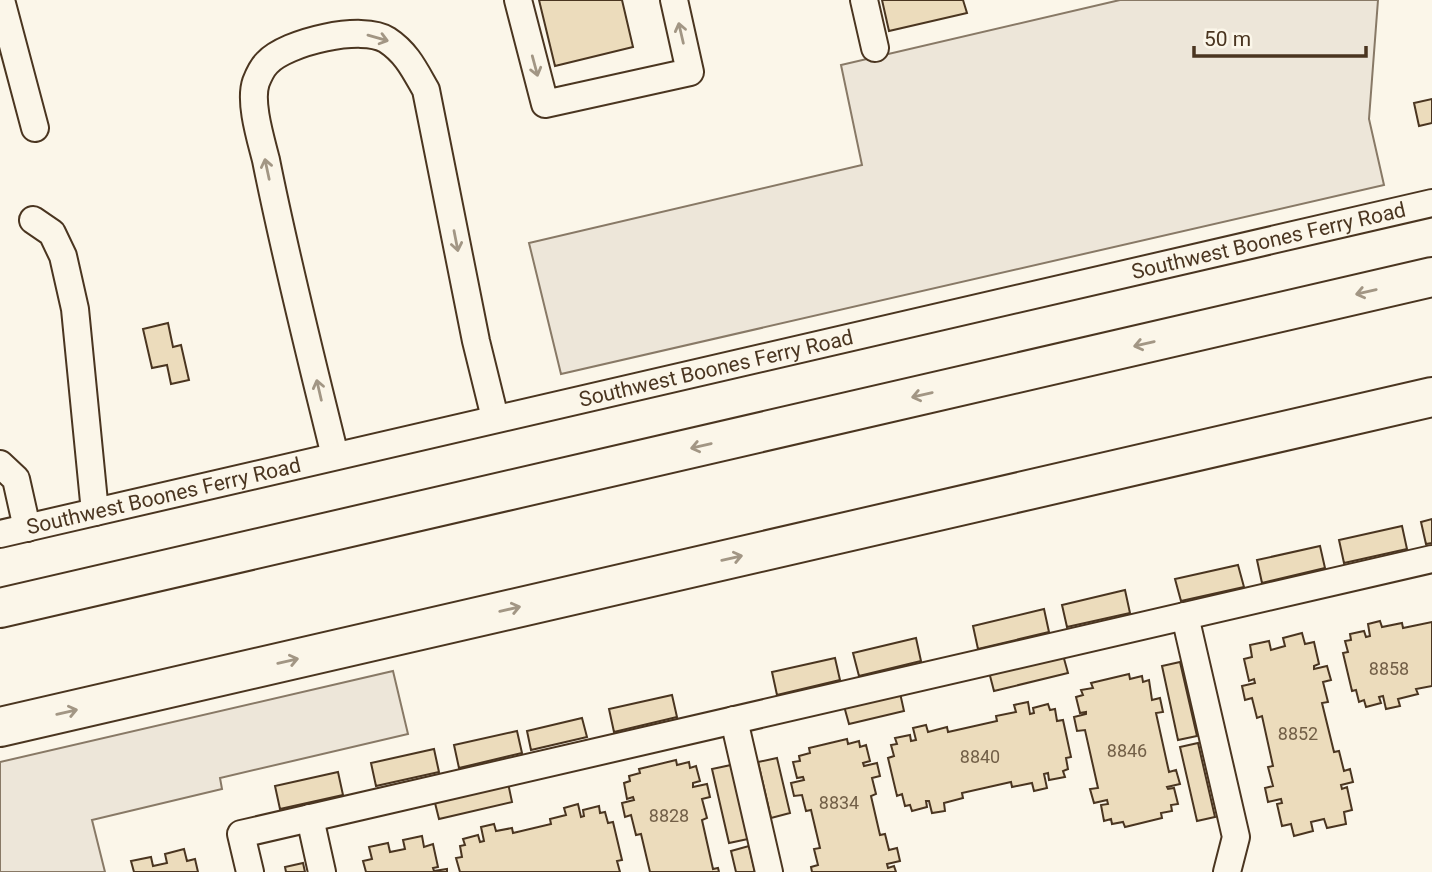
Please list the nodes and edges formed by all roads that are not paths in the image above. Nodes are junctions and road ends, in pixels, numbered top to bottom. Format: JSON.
{"nodes":[{"id":1,"x":1,"y":0,"type":"edge"},
{"id":2,"x":518,"y":0,"type":"edge"},
{"id":3,"x":674,"y":0,"type":"edge"},
{"id":4,"x":864,"y":0,"type":"edge"},
{"id":5,"x":876,"y":48,"type":"dead end"},
{"id":6,"x":35,"y":128,"type":"dead end"},
{"id":7,"x":1432,"y":203,"type":"edge"},
{"id":8,"x":33,"y":220,"type":"dead end"},
{"id":9,"x":1432,"y":277,"type":"edge"},
{"id":10,"x":1432,"y":397,"type":"edge"},
{"id":11,"x":495,"y":418,"type":"junction"},
{"id":12,"x":335,"y":456,"type":"junction"},
{"id":13,"x":0,"y":464,"type":"edge"},
{"id":14,"x":95,"y":512,"type":"junction"},
{"id":15,"x":27,"y":528,"type":"junction"},
{"id":16,"x":0,"y":534,"type":"edge"},
{"id":17,"x":1432,"y":559,"type":"edge"},
{"id":18,"x":0,"y":608,"type":"edge"},
{"id":19,"x":1185,"y":616,"type":"junction"},
{"id":20,"x":734,"y":720,"type":"junction"},
{"id":21,"x":0,"y":727,"type":"edge"},
{"id":22,"x":310,"y":818,"type":"junction"},
{"id":23,"x":250,"y":872,"type":"edge"},
{"id":24,"x":322,"y":872,"type":"edge"},
{"id":25,"x":769,"y":872,"type":"edge"},
{"id":26,"x":1227,"y":872,"type":"edge"}],
"edges":[{"from":1,"to":6,"type":"street"},
{"from":2,"to":3,"type":"street","one_way":true},
{"from":4,"to":5,"type":"street"},
{"from":7,"to":11,"type":"street","name":"Southwest Boones Ferry Road"},
{"from":8,"to":14,"type":"street"},
{"from":9,"to":18,"type":"highway","one_way":true},
{"from":21,"to":10,"type":"highway","one_way":true},
{"from":11,"to":12,"type":"street","name":"Southwest Boones Ferry Road"},
{"from":12,"to":11,"type":"street","one_way":true},
{"from":12,"to":14,"type":"street","name":"Southwest Boones Ferry Road"},
{"from":13,"to":15,"type":"street"},
{"from":14,"to":15,"type":"street","name":"Southwest Boones Ferry Road"},
{"from":15,"to":16,"type":"street","name":"Southwest Boones Ferry Road"},
{"from":17,"to":19,"type":"street"},
{"from":19,"to":20,"type":"street"},
{"from":19,"to":26,"type":"street"},
{"from":20,"to":22,"type":"street"},
{"from":20,"to":25,"type":"street"},
{"from":22,"to":23,"type":"street"},
{"from":22,"to":24,"type":"street"}]}
